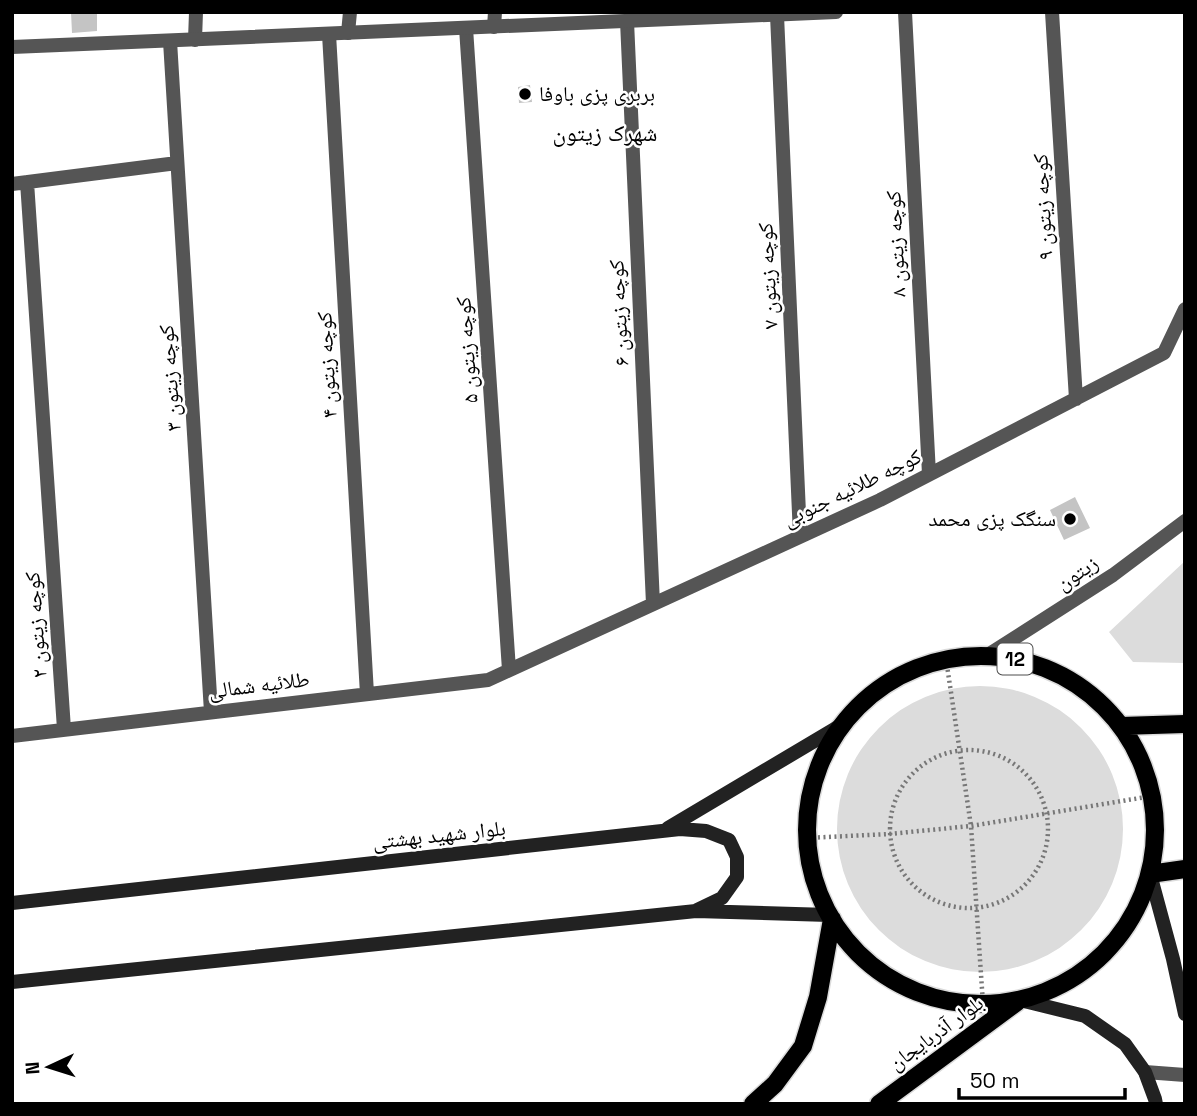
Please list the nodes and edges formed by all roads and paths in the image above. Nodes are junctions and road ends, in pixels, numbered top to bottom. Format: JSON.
{"nodes":[{"id":1,"x":196,"y":12,"type":"edge"},
{"id":2,"x":349,"y":12,"type":"edge"},
{"id":3,"x":835,"y":12,"type":"edge"},
{"id":4,"x":905,"y":12,"type":"edge"},
{"id":5,"x":1052,"y":12,"type":"edge"},
{"id":6,"x":815,"y":13,"type":"edge"},
{"id":7,"x":777,"y":15,"type":"junction"},
{"id":8,"x":665,"y":16,"type":"edge"},
{"id":9,"x":495,"y":20,"type":"edge"},
{"id":10,"x":626,"y":21,"type":"junction"},
{"id":11,"x":466,"y":28,"type":"junction"},
{"id":12,"x":348,"y":33,"type":"junction"},
{"id":13,"x":328,"y":34,"type":"junction"},
{"id":14,"x":195,"y":40,"type":"junction"},
{"id":15,"x":170,"y":41,"type":"junction"},
{"id":16,"x":12,"y":47,"type":"edge"},
{"id":17,"x":177,"y":163,"type":"junction"},
{"id":18,"x":19,"y":183,"type":"edge"},
{"id":19,"x":1185,"y":309,"type":"edge"},
{"id":20,"x":1076,"y":399,"type":"junction"},
{"id":21,"x":929,"y":474,"type":"junction"},
{"id":22,"x":1185,"y":521,"type":"edge"},
{"id":23,"x":800,"y":536,"type":"junction"},
{"id":24,"x":653,"y":604,"type":"junction"},
{"id":25,"x":988,"y":655,"type":"junction"},
{"id":26,"x":946,"y":659,"type":"junction"},
{"id":27,"x":509,"y":670,"type":"junction"},
{"id":28,"x":366,"y":694,"type":"junction"},
{"id":29,"x":211,"y":712,"type":"junction"},
{"id":30,"x":843,"y":724,"type":"junction"},
{"id":31,"x":1185,"y":724,"type":"edge"},
{"id":32,"x":1121,"y":726,"type":"junction"},
{"id":33,"x":64,"y":729,"type":"junction"},
{"id":34,"x":12,"y":736,"type":"edge"},
{"id":35,"x":960,"y":749,"type":"junction"},
{"id":36,"x":1152,"y":796,"type":"junction"},
{"id":37,"x":1047,"y":813,"type":"junction"},
{"id":38,"x":971,"y":825,"type":"junction"},
{"id":39,"x":661,"y":832,"type":"junction"},
{"id":40,"x":889,"y":834,"type":"junction"},
{"id":41,"x":807,"y":838,"type":"junction"},
{"id":42,"x":1185,"y":869,"type":"edge"},
{"id":43,"x":1150,"y":874,"type":"junction"},
{"id":44,"x":12,"y":902,"type":"edge"},
{"id":45,"x":977,"y":908,"type":"junction"},
{"id":46,"x":696,"y":911,"type":"junction"},
{"id":47,"x":830,"y":917,"type":"junction"},
{"id":48,"x":12,"y":982,"type":"edge"},
{"id":49,"x":1020,"y":1000,"type":"junction"},
{"id":50,"x":983,"y":1005,"type":"junction"},
{"id":51,"x":1185,"y":1014,"type":"edge"},
{"id":52,"x":1144,"y":1072,"type":"junction"},
{"id":53,"x":1185,"y":1075,"type":"edge"},
{"id":54,"x":753,"y":1104,"type":"edge"},
{"id":55,"x":879,"y":1104,"type":"edge"},
{"id":56,"x":1156,"y":1104,"type":"edge"}],
"edges":[{"from":1,"to":14,"type":"street"},
{"from":2,"to":12,"type":"street"},
{"from":3,"to":6,"type":"street"},
{"from":4,"to":21,"type":"street","name":"کوچه زیتون ۸"},
{"from":5,"to":20,"type":"street","name":"کوچه زیتون ۹"},
{"from":6,"to":7,"type":"street"},
{"from":7,"to":8,"type":"street"},
{"from":7,"to":23,"type":"street","name":"کوچه زیتون ۷"},
{"from":8,"to":10,"type":"street"},
{"from":9,"to":10,"type":"street"},
{"from":9,"to":11,"type":"street"},
{"from":10,"to":24,"type":"street","name":"کوچه زیتون ۶"},
{"from":11,"to":12,"type":"street"},
{"from":11,"to":27,"type":"street","name":"کوچه زیتون ۵"},
{"from":12,"to":13,"type":"street"},
{"from":13,"to":14,"type":"street"},
{"from":13,"to":28,"type":"street","name":"کوچه زیتون ۴"},
{"from":14,"to":15,"type":"street"},
{"from":15,"to":16,"type":"street"},
{"from":15,"to":17,"type":"street","name":"کوچه زیتون ۳"},
{"from":17,"to":18,"type":"street"},
{"from":17,"to":29,"type":"street","name":"کوچه زیتون ۳"},
{"from":18,"to":33,"type":"street","name":"کوچه زیتون ۲"},
{"from":19,"to":20,"type":"street","name":"کوچه طلائیه جنوبی"},
{"from":20,"to":21,"type":"street","name":"کوچه طلائیه جنوبی"},
{"from":21,"to":23,"type":"street","name":"کوچه طلائیه جنوبی"},
{"from":22,"to":25,"type":"street","name":"زيتون"},
{"from":23,"to":24,"type":"street","name":"کوچه طلائیه جنوبی"},
{"from":24,"to":27,"type":"street","name":"کوچه طلائیه جنوبی"},
{"from":25,"to":26,"type":"main road","number":"12"},
{"from":25,"to":32,"type":"main road","number":"12"},
{"from":26,"to":30,"type":"main road","number":"12"},
{"from":26,"to":35,"type":"path"},
{"from":27,"to":28,"type":"street","name":"طلائیه شمالی"},
{"from":28,"to":29,"type":"street","name":"طلائیه شمالی"},
{"from":29,"to":33,"type":"street","name":"طلائیه شمالی"},
{"from":30,"to":39,"type":"main road","name":"بلوار شهید بهشتی"},
{"from":30,"to":41,"type":"main road","number":"12"},
{"from":31,"to":32,"type":"main road"},
{"from":32,"to":36,"type":"main road","number":"12"},
{"from":33,"to":34,"type":"street","name":"طلائیه شمالی"},
{"from":35,"to":37,"type":"path"},
{"from":35,"to":38,"type":"path"},
{"from":35,"to":40,"type":"path"},
{"from":36,"to":37,"type":"path"},
{"from":36,"to":43,"type":"main road","number":"12"},
{"from":37,"to":38,"type":"path"},
{"from":37,"to":45,"type":"path"},
{"from":38,"to":40,"type":"path"},
{"from":38,"to":45,"type":"path"},
{"from":39,"to":44,"type":"main road","name":"بلوار شهید بهشتی"},
{"from":39,"to":46,"type":"main road"},
{"from":40,"to":41,"type":"path"},
{"from":40,"to":45,"type":"path"},
{"from":41,"to":47,"type":"main road","number":"12"},
{"from":42,"to":43,"type":"main road"},
{"from":43,"to":49,"type":"main road","number":"12"},
{"from":43,"to":51,"type":"main road"},
{"from":45,"to":50,"type":"path"},
{"from":46,"to":47,"type":"main road"},
{"from":46,"to":48,"type":"main road"},
{"from":47,"to":50,"type":"main road","number":"12"},
{"from":47,"to":54,"type":"main road"},
{"from":49,"to":50,"type":"main road","number":"12"},
{"from":49,"to":52,"type":"main road"},
{"from":49,"to":55,"type":"main road","name":"بلوار آذربایجان","number":"12"},
{"from":52,"to":53,"type":"street"},
{"from":52,"to":56,"type":"main road"}]}
